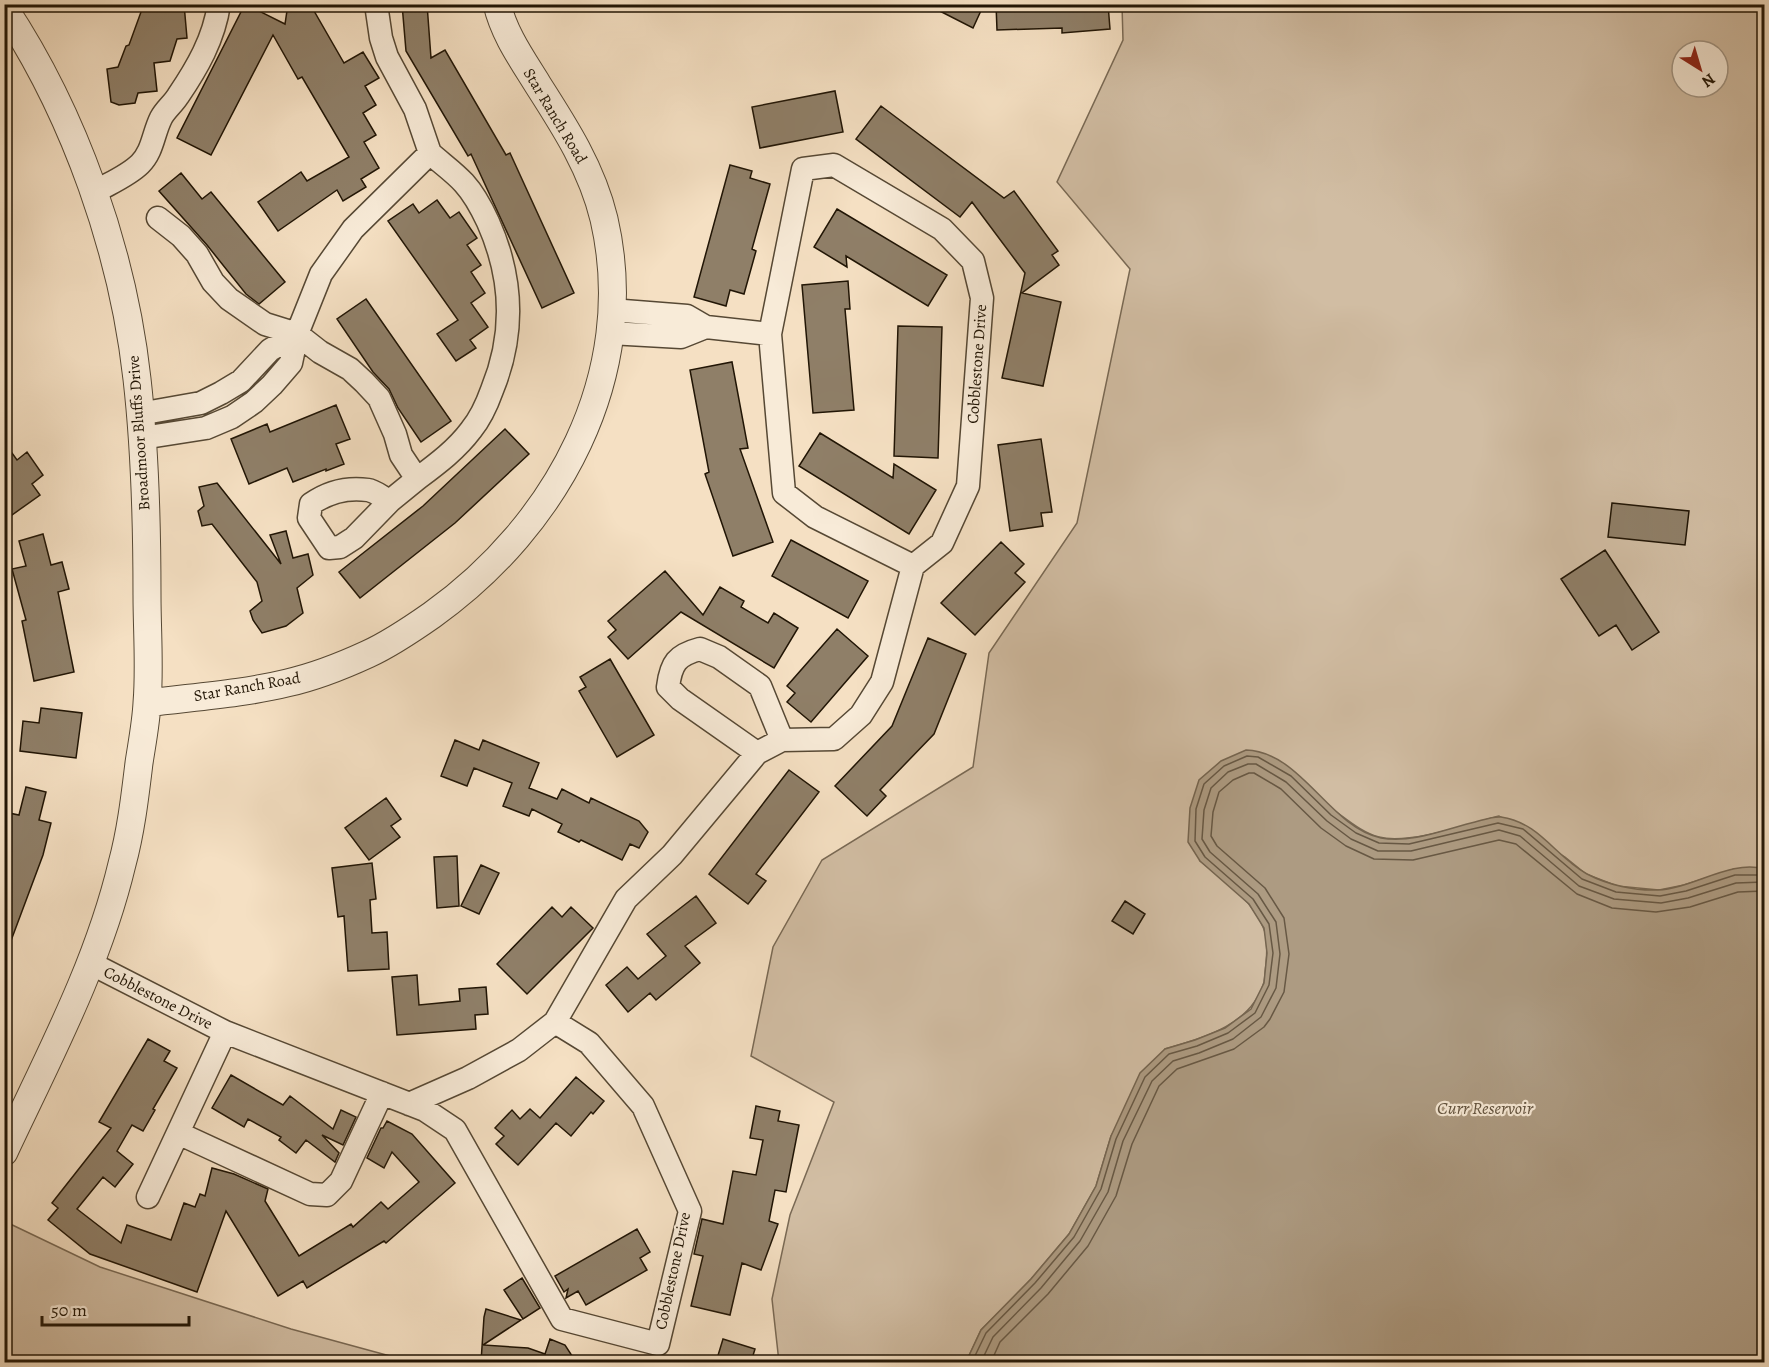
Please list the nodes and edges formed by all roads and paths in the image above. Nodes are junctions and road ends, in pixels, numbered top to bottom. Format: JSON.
{"nodes":[{"id":1,"x":219,"y":4,"type":"edge"},
{"id":2,"x":376,"y":4,"type":"edge"},
{"id":3,"x":497,"y":4,"type":"edge"},
{"id":4,"x":4,"y":8,"type":"edge"},
{"id":5,"x":430,"y":153,"type":"junction"},
{"id":6,"x":93,"y":193,"type":"junction"},
{"id":7,"x":158,"y":218,"type":"dead end"},
{"id":8,"x":611,"y":322,"type":"junction"},
{"id":9,"x":297,"y":334,"type":"junction"},
{"id":10,"x":770,"y":334,"type":"junction"},
{"id":11,"x":141,"y":426,"type":"junction"},
{"id":12,"x":417,"y":478,"type":"junction"},
{"id":13,"x":390,"y":501,"type":"dead end"},
{"id":14,"x":913,"y":566,"type":"junction"},
{"id":15,"x":147,"y":703,"type":"junction"},
{"id":16,"x":782,"y":740,"type":"junction"},
{"id":17,"x":757,"y":753,"type":"junction"},
{"id":18,"x":90,"y":963,"type":"junction"},
{"id":19,"x":555,"y":1022,"type":"junction"},
{"id":20,"x":225,"y":1032,"type":"junction"},
{"id":21,"x":382,"y":1093,"type":"junction"},
{"id":22,"x":409,"y":1104,"type":"junction"},
{"id":23,"x":178,"y":1132,"type":"junction"},
{"id":24,"x":4,"y":1152,"type":"edge"},
{"id":25,"x":148,"y":1197,"type":"dead end"}],
"edges":[{"from":1,"to":6,"type":"street"},
{"from":2,"to":5,"type":"street"},
{"from":3,"to":8,"type":"street","name":"Star Ranch Road"},
{"from":4,"to":6,"type":"street","name":"Broadmoor Bluffs Drive"},
{"from":5,"to":9,"type":"street"},
{"from":5,"to":12,"type":"street"},
{"from":6,"to":11,"type":"street","name":"Broadmoor Bluffs Drive"},
{"from":7,"to":9,"type":"street"},
{"from":8,"to":10,"type":"street"},
{"from":8,"to":15,"type":"street","name":"Star Ranch Road"},
{"from":9,"to":11,"type":"street"},
{"from":9,"to":12,"type":"street"},
{"from":10,"to":14,"type":"street","name":"Cobblestone Drive"},
{"from":10,"to":14,"type":"street","name":"Cobblestone Drive"},
{"from":11,"to":15,"type":"street","name":"Broadmoor Bluffs Drive"},
{"from":12,"to":13,"type":"street"},
{"from":14,"to":16,"type":"street"},
{"from":15,"to":18,"type":"street"},
{"from":16,"to":17,"type":"street"},
{"from":16,"to":17,"type":"street"},
{"from":17,"to":19,"type":"street"},
{"from":18,"to":20,"type":"street","name":"Cobblestone Drive"},
{"from":18,"to":24,"type":"street"},
{"from":19,"to":22,"type":"street"},
{"from":19,"to":22,"type":"street","name":"Cobblestone Drive"},
{"from":20,"to":21,"type":"street","name":"Cobblestone Drive"},
{"from":20,"to":23,"type":"street","name":"Cobblestone Drive"},
{"from":21,"to":22,"type":"street","name":"Cobblestone Drive"},
{"from":21,"to":23,"type":"street"},
{"from":23,"to":25,"type":"street","name":"Cobblestone Drive"}]}
